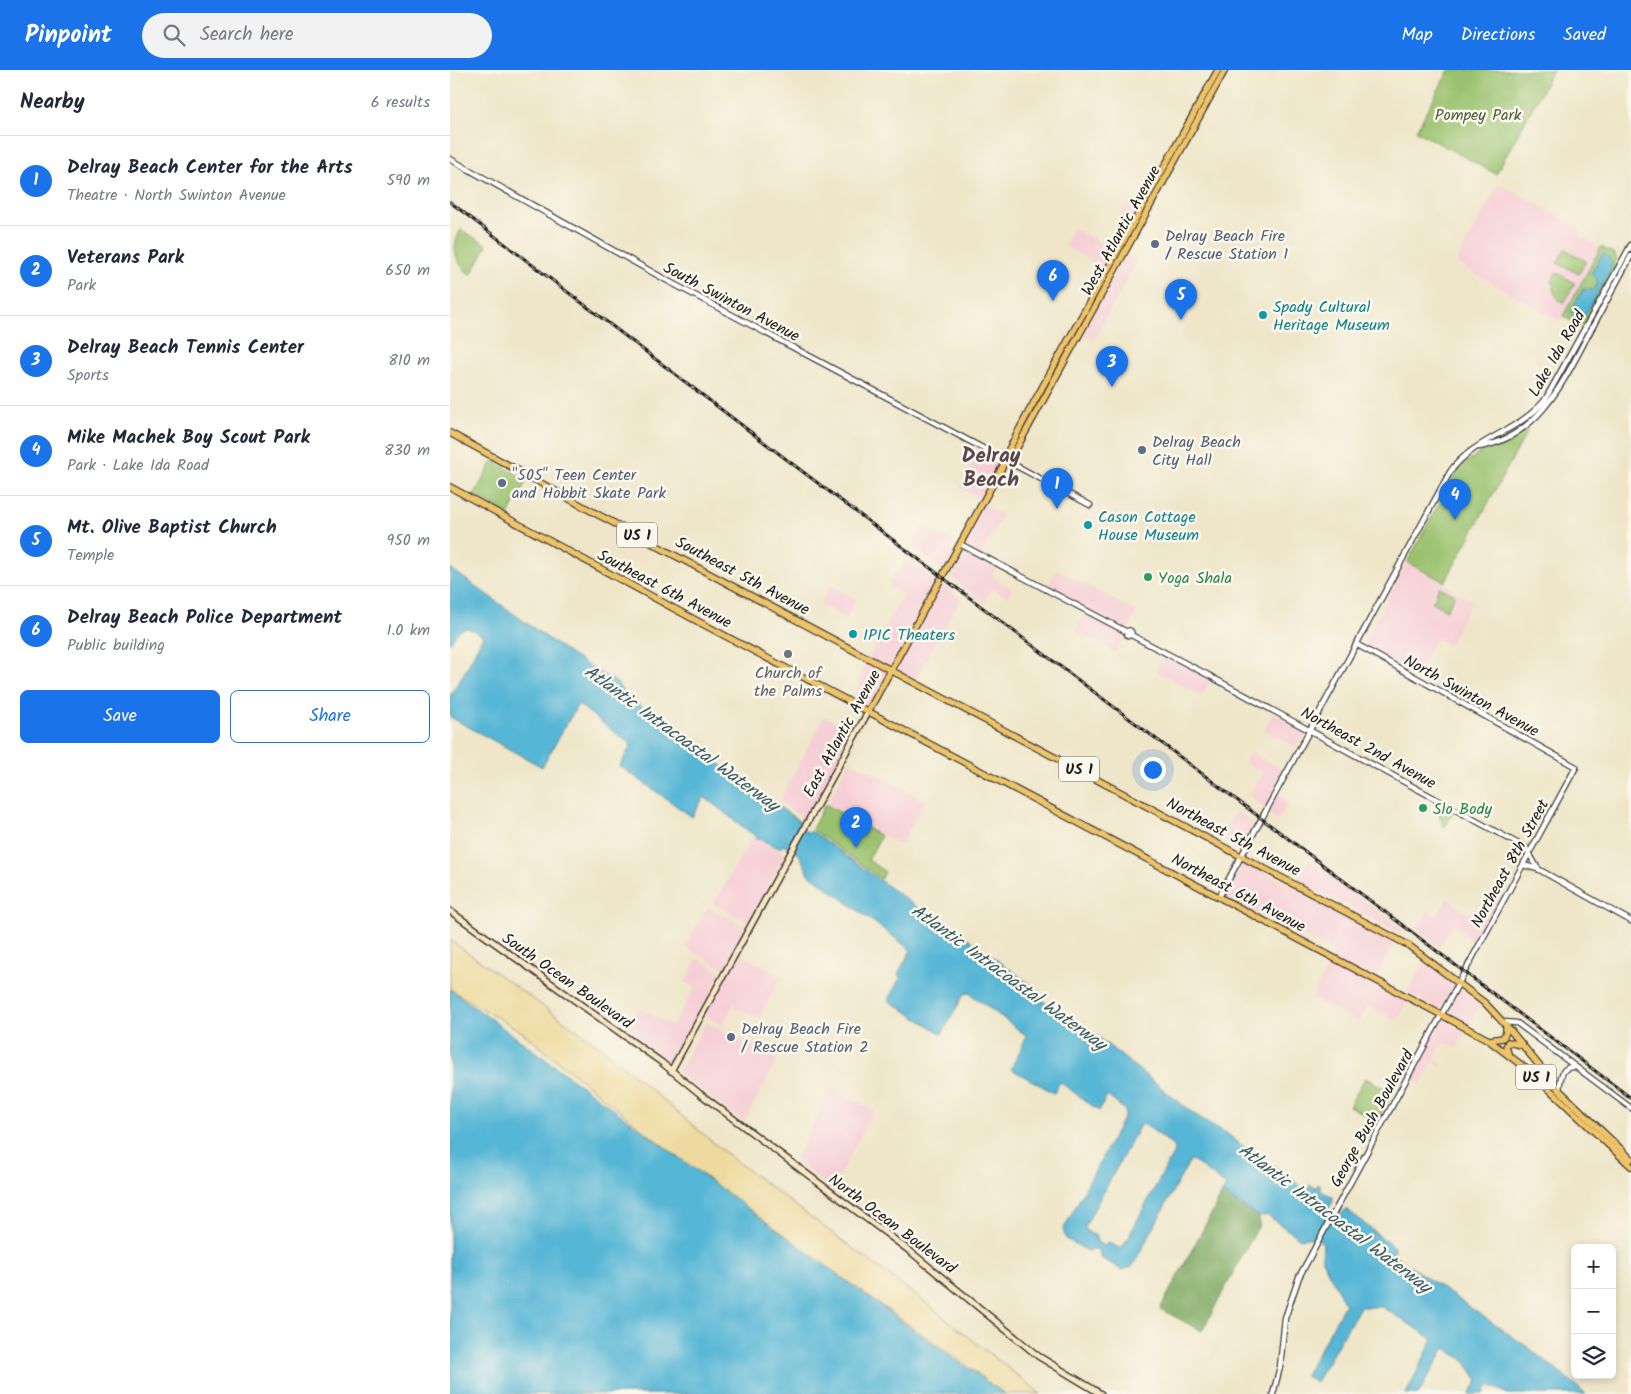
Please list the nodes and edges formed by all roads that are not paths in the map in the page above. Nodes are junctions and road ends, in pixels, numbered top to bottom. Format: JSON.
{"nodes":[{"id":1,"x":1218,"y":70,"type":"edge"},
{"id":2,"x":1225,"y":70,"type":"edge"},
{"id":3,"x":450,"y":159,"type":"edge"},
{"id":4,"x":1631,"y":245,"type":"edge"},
{"id":5,"x":1631,"y":256,"type":"edge"},
{"id":6,"x":1098,"y":292,"type":"junction"},
{"id":7,"x":1584,"y":331,"type":"junction"},
{"id":8,"x":1585,"y":341,"type":"junction"},
{"id":9,"x":1557,"y":387,"type":"junction"},
{"id":10,"x":1029,"y":418,"type":"junction"},
{"id":11,"x":450,"y":432,"type":"edge"},
{"id":12,"x":1006,"y":460,"type":"junction"},
{"id":13,"x":450,"y":487,"type":"edge"},
{"id":14,"x":1090,"y":505,"type":"dead end"},
{"id":15,"x":960,"y":544,"type":"junction"},
{"id":16,"x":1356,"y":644,"type":"junction"},
{"id":17,"x":891,"y":669,"type":"junction"},
{"id":18,"x":868,"y":712,"type":"junction"},
{"id":19,"x":1310,"y":729,"type":"junction"},
{"id":20,"x":1576,"y":767,"type":"joint"},
{"id":21,"x":1242,"y":855,"type":"junction"},
{"id":22,"x":1528,"y":855,"type":"junction"},
{"id":23,"x":1523,"y":865,"type":"junction"},
{"id":24,"x":1538,"y":869,"type":"junction"},
{"id":25,"x":1220,"y":897,"type":"junction"},
{"id":26,"x":450,"y":911,"type":"edge"},
{"id":27,"x":1631,"y":921,"type":"edge"},
{"id":28,"x":1465,"y":972,"type":"joint"},
{"id":29,"x":1459,"y":982,"type":"junction"},
{"id":30,"x":1441,"y":1014,"type":"junction"},
{"id":31,"x":1504,"y":1023,"type":"junction"},
{"id":32,"x":1487,"y":1039,"type":"junction"},
{"id":33,"x":1523,"y":1046,"type":"junction"},
{"id":34,"x":1508,"y":1053,"type":"junction"},
{"id":35,"x":1574,"y":1067,"type":"junction"},
{"id":36,"x":671,"y":1071,"type":"junction"},
{"id":37,"x":1559,"y":1090,"type":"junction"},
{"id":38,"x":1631,"y":1108,"type":"edge"},
{"id":39,"x":1631,"y":1159,"type":"edge"},
{"id":40,"x":1631,"y":1166,"type":"edge"},
{"id":41,"x":1101,"y":1394,"type":"edge"},
{"id":42,"x":1273,"y":1394,"type":"edge"}],
"edges":[{"from":1,"to":6,"type":"main road","name":"West Atlantic Avenue"},
{"from":2,"to":6,"type":"main road","name":"West Atlantic Avenue"},
{"from":3,"to":12,"type":"street","name":"South Swinton Avenue"},
{"from":4,"to":7,"type":"street","name":"Lake Ida Road"},
{"from":5,"to":8,"type":"street","name":"Lake Ida Road"},
{"from":6,"to":10,"type":"main road","name":"West Atlantic Avenue"},
{"from":6,"to":10,"type":"main road","name":"West Atlantic Avenue"},
{"from":7,"to":8,"type":"street"},
{"from":7,"to":9,"type":"street","name":"Lake Ida Road"},
{"from":8,"to":9,"type":"street","name":"Lake Ida Road"},
{"from":9,"to":16,"type":"street","name":"Lake Ida Road"},
{"from":10,"to":12,"type":"main road","name":"West Atlantic Avenue"},
{"from":10,"to":12,"type":"main road"},
{"from":11,"to":17,"type":"main road","name":"Southeast 5th Avenue","number":"US 1"},
{"from":12,"to":14,"type":"street"},
{"from":12,"to":15,"type":"main road","name":"East Atlantic Avenue"},
{"from":13,"to":18,"type":"main road","name":"Southeast 6th Avenue","number":"US 1"},
{"from":15,"to":17,"type":"main road","name":"East Atlantic Avenue"},
{"from":15,"to":19,"type":"street","name":"Northeast 2nd Avenue"},
{"from":16,"to":19,"type":"street","name":"Lake Ida Road"},
{"from":16,"to":20,"type":"street","name":"North Swinton Avenue"},
{"from":17,"to":18,"type":"main road","name":"East Atlantic Avenue"},
{"from":17,"to":21,"type":"main road","name":"Northeast 5th Avenue","number":"US 1"},
{"from":18,"to":25,"type":"main road","name":"Northeast 6th Avenue","number":"US 1"},
{"from":18,"to":36,"type":"main road","name":"East Atlantic Avenue"},
{"from":19,"to":21,"type":"street","name":"Lake Ida Road"},
{"from":19,"to":22,"type":"street","name":"Northeast 2nd Avenue"},
{"from":20,"to":22,"type":"street","name":"Northeast 8th Street"},
{"from":21,"to":25,"type":"street","name":"Lake Ida Road"},
{"from":21,"to":29,"type":"main road","name":"Northeast 5th Avenue","number":"US 1"},
{"from":22,"to":23,"type":"street","name":"Northeast 8th Street"},
{"from":22,"to":24,"type":"street","name":"Northeast 2nd Avenue"},
{"from":23,"to":24,"type":"street"},
{"from":23,"to":28,"type":"street","name":"Northeast 8th Street"},
{"from":24,"to":27,"type":"street","name":"Northeast 2nd Avenue"},
{"from":25,"to":30,"type":"main road","name":"Northeast 6th Avenue","number":"US 1"},
{"from":26,"to":36,"type":"main road","name":"South Ocean Boulevard"},
{"from":28,"to":29,"type":"street","name":"George Bush Boulevard"},
{"from":29,"to":30,"type":"street","name":"George Bush Boulevard"},
{"from":29,"to":31,"type":"main road","name":"Northeast 5th Avenue","number":"US 1"},
{"from":30,"to":32,"type":"main road","name":"Northeast 6th Avenue","number":"US 1"},
{"from":30,"to":42,"type":"street","name":"George Bush Boulevard"},
{"from":31,"to":32,"type":"main road"},
{"from":31,"to":33,"type":"main road","number":"US 1"},
{"from":31,"to":35,"type":"street"},
{"from":32,"to":34,"type":"main road","name":"Northeast 6th Avenue","number":"US 1"},
{"from":33,"to":34,"type":"main road"},
{"from":33,"to":37,"type":"main road","number":"US 1"},
{"from":34,"to":40,"type":"main road","name":"Northeast 6th Avenue","number":"US 1"},
{"from":35,"to":37,"type":"street"},
{"from":35,"to":38,"type":"street"},
{"from":36,"to":41,"type":"main road","name":"North Ocean Boulevard"},
{"from":37,"to":39,"type":"main road","number":"US 1"}]}
